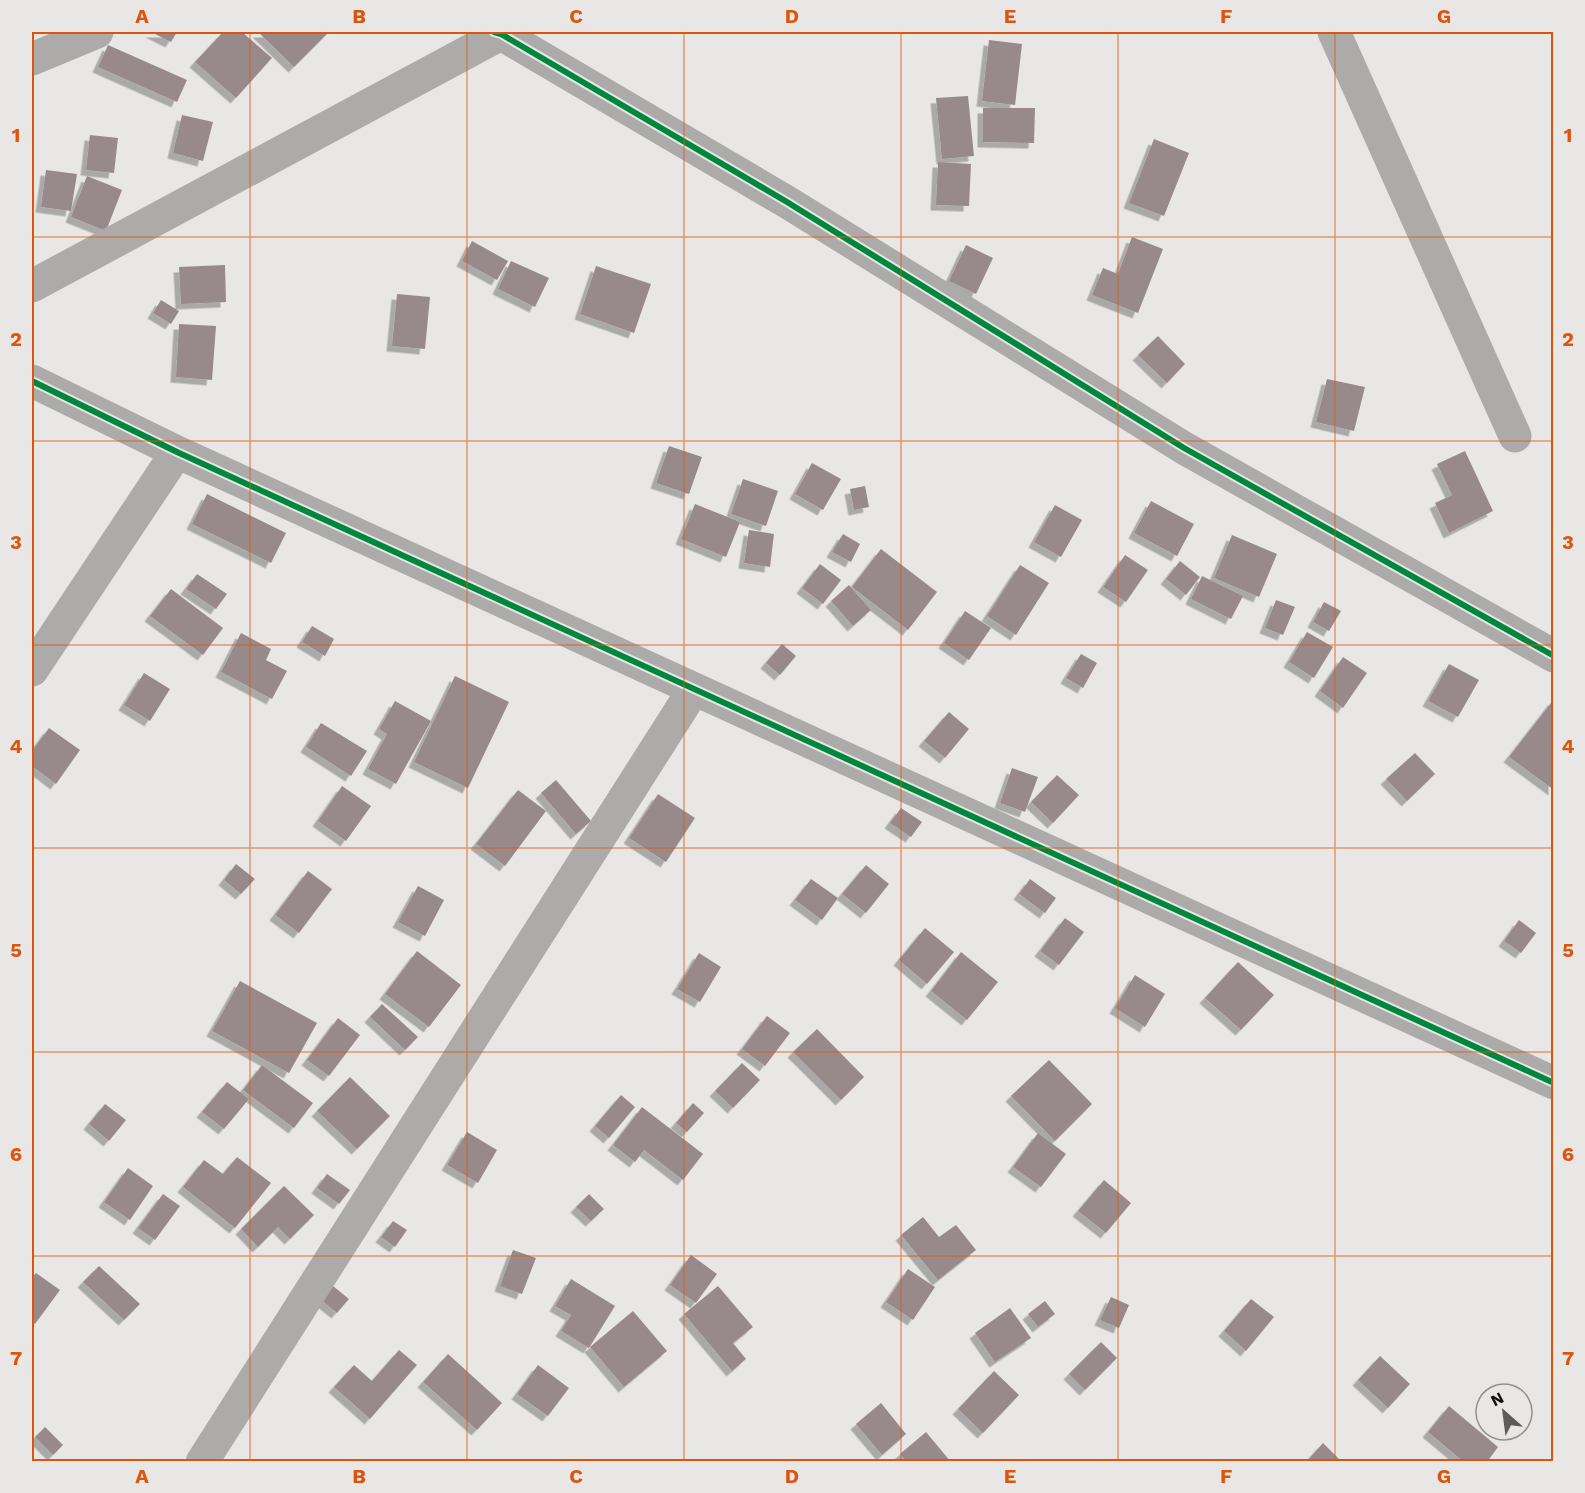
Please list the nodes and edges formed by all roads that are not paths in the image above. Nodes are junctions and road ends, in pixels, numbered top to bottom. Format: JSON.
{"nodes":[{"id":1,"x":97,"y":32,"type":"edge"},
{"id":2,"x":1334,"y":32,"type":"edge"},
{"id":3,"x":497,"y":33,"type":"edge"},
{"id":4,"x":32,"y":59,"type":"edge"},
{"id":5,"x":32,"y":286,"type":"edge"},
{"id":6,"x":32,"y":381,"type":"edge"},
{"id":7,"x":1515,"y":436,"type":"dead end"},
{"id":8,"x":177,"y":452,"type":"junction"},
{"id":9,"x":1554,"y":656,"type":"edge"},
{"id":10,"x":32,"y":670,"type":"edge"},
{"id":11,"x":694,"y":689,"type":"junction"},
{"id":12,"x":1554,"y":1083,"type":"edge"},
{"id":13,"x":202,"y":1461,"type":"edge"}],
"edges":[{"from":1,"to":4,"type":"street"},
{"from":2,"to":7,"type":"street"},
{"from":3,"to":5,"type":"street"},
{"from":3,"to":9,"type":"street"},
{"from":6,"to":8,"type":"street"},
{"from":8,"to":10,"type":"street"},
{"from":8,"to":11,"type":"street"},
{"from":11,"to":12,"type":"street"},
{"from":11,"to":13,"type":"street"}]}
